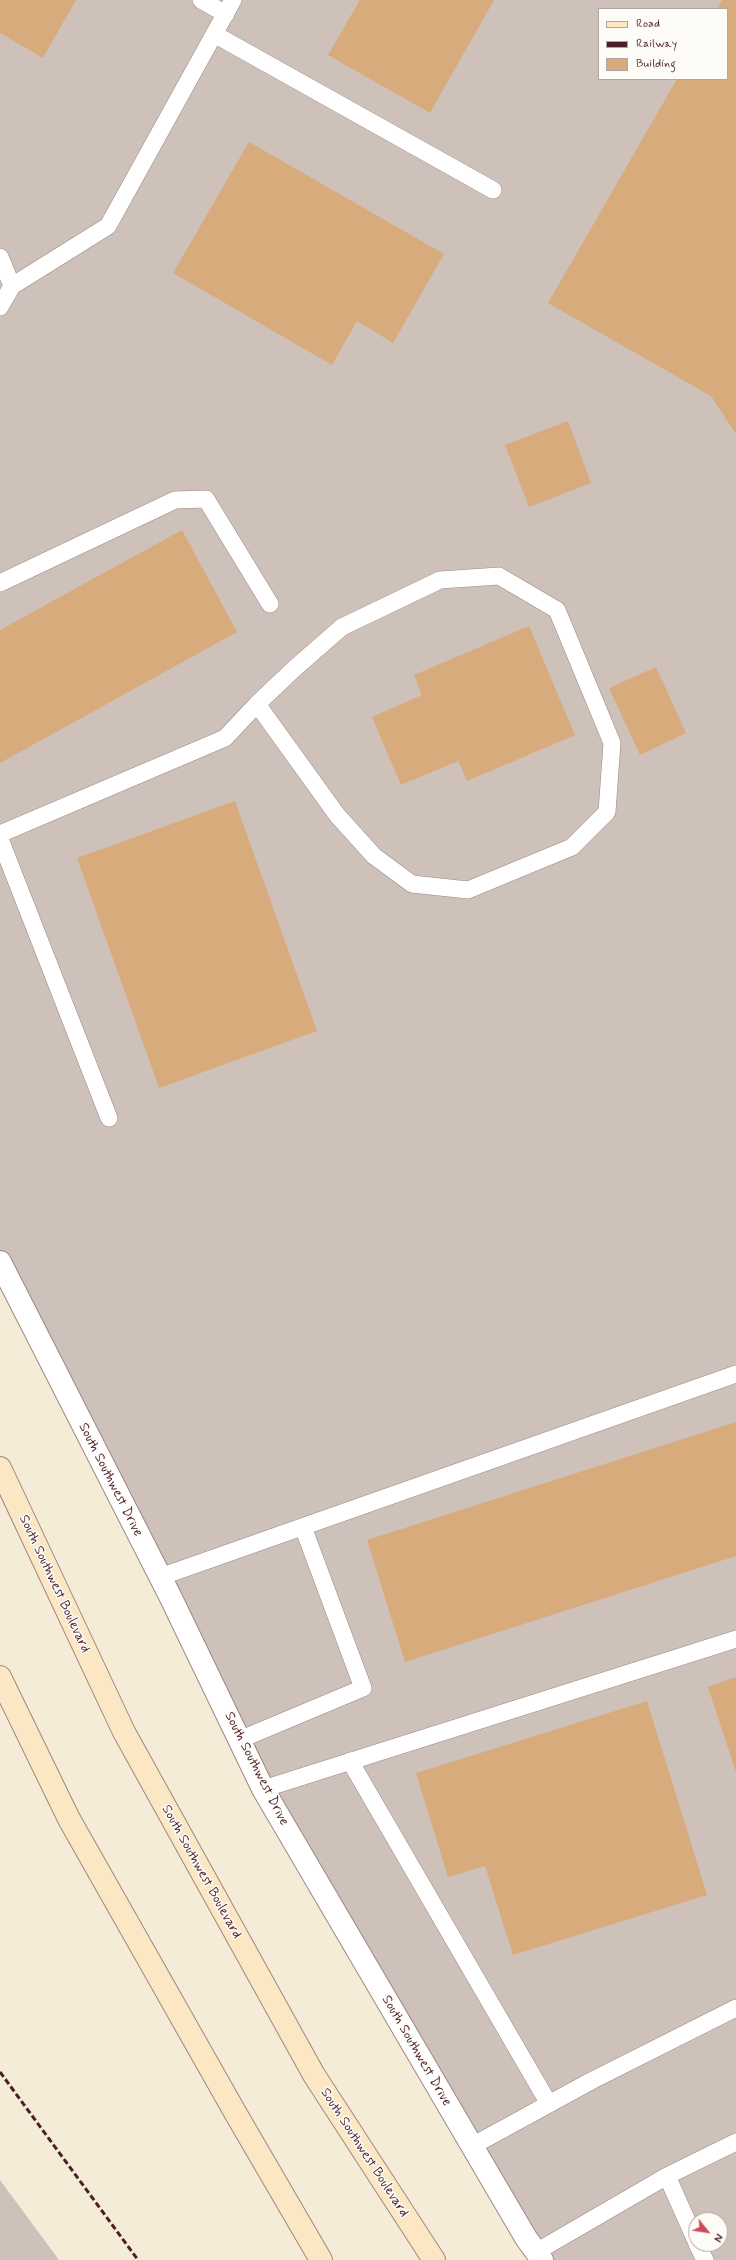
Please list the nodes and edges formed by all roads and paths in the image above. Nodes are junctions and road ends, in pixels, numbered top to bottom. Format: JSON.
{"nodes":[{"id":1,"x":201,"y":0,"type":"edge"},
{"id":2,"x":230,"y":7,"type":"edge"},
{"id":3,"x":214,"y":34,"type":"junction"},
{"id":4,"x":493,"y":190,"type":"dead end"},
{"id":5,"x":0,"y":257,"type":"edge"},
{"id":6,"x":12,"y":286,"type":"junction"},
{"id":7,"x":0,"y":307,"type":"edge"},
{"id":8,"x":0,"y":583,"type":"edge"},
{"id":9,"x":270,"y":604,"type":"dead end"},
{"id":10,"x":257,"y":704,"type":"junction"},
{"id":11,"x":0,"y":834,"type":"edge"},
{"id":12,"x":0,"y":839,"type":"edge"},
{"id":13,"x":109,"y":1118,"type":"dead end"},
{"id":14,"x":0,"y":1262,"type":"edge"},
{"id":15,"x":736,"y":1374,"type":"edge"},
{"id":16,"x":0,"y":1468,"type":"edge"},
{"id":17,"x":303,"y":1527,"type":"junction"},
{"id":18,"x":160,"y":1577,"type":"junction"},
{"id":19,"x":736,"y":1639,"type":"edge"},
{"id":20,"x":0,"y":1677,"type":"edge"},
{"id":21,"x":239,"y":1740,"type":"junction"},
{"id":22,"x":350,"y":1761,"type":"junction"},
{"id":23,"x":263,"y":1789,"type":"junction"},
{"id":24,"x":736,"y":2008,"type":"edge"},
{"id":25,"x":549,"y":2104,"type":"junction"},
{"id":26,"x":736,"y":2142,"type":"edge"},
{"id":27,"x":472,"y":2146,"type":"junction"},
{"id":28,"x":666,"y":2176,"type":"junction"},
{"id":29,"x":688,"y":2224,"type":"edge"},
{"id":30,"x":539,"y":2256,"type":"edge"},
{"id":31,"x":320,"y":2260,"type":"edge"},
{"id":32,"x":434,"y":2260,"type":"edge"}],
"edges":[{"from":1,"to":2,"type":"lane"},
{"from":2,"to":3,"type":"lane"},
{"from":3,"to":4,"type":"lane"},
{"from":3,"to":6,"type":"lane"},
{"from":5,"to":6,"type":"lane"},
{"from":6,"to":7,"type":"lane"},
{"from":8,"to":9,"type":"lane"},
{"from":10,"to":10,"type":"lane"},
{"from":10,"to":11,"type":"lane"},
{"from":12,"to":13,"type":"lane"},
{"from":14,"to":18,"type":"street","name":"South Southwest Drive"},
{"from":15,"to":17,"type":"lane"},
{"from":16,"to":32,"type":"main road","name":"South Southwest Boulevard"},
{"from":17,"to":18,"type":"lane"},
{"from":17,"to":21,"type":"lane"},
{"from":18,"to":21,"type":"street","name":"South Southwest Drive"},
{"from":19,"to":22,"type":"lane"},
{"from":20,"to":31,"type":"main road"},
{"from":21,"to":23,"type":"street","name":"South Southwest Drive"},
{"from":22,"to":23,"type":"lane"},
{"from":22,"to":25,"type":"lane"},
{"from":23,"to":27,"type":"street","name":"South Southwest Drive"},
{"from":24,"to":25,"type":"lane"},
{"from":25,"to":27,"type":"lane"},
{"from":26,"to":28,"type":"lane"},
{"from":27,"to":30,"type":"street","name":"South Southwest Drive"},
{"from":28,"to":29,"type":"lane"},
{"from":28,"to":30,"type":"lane"}]}
